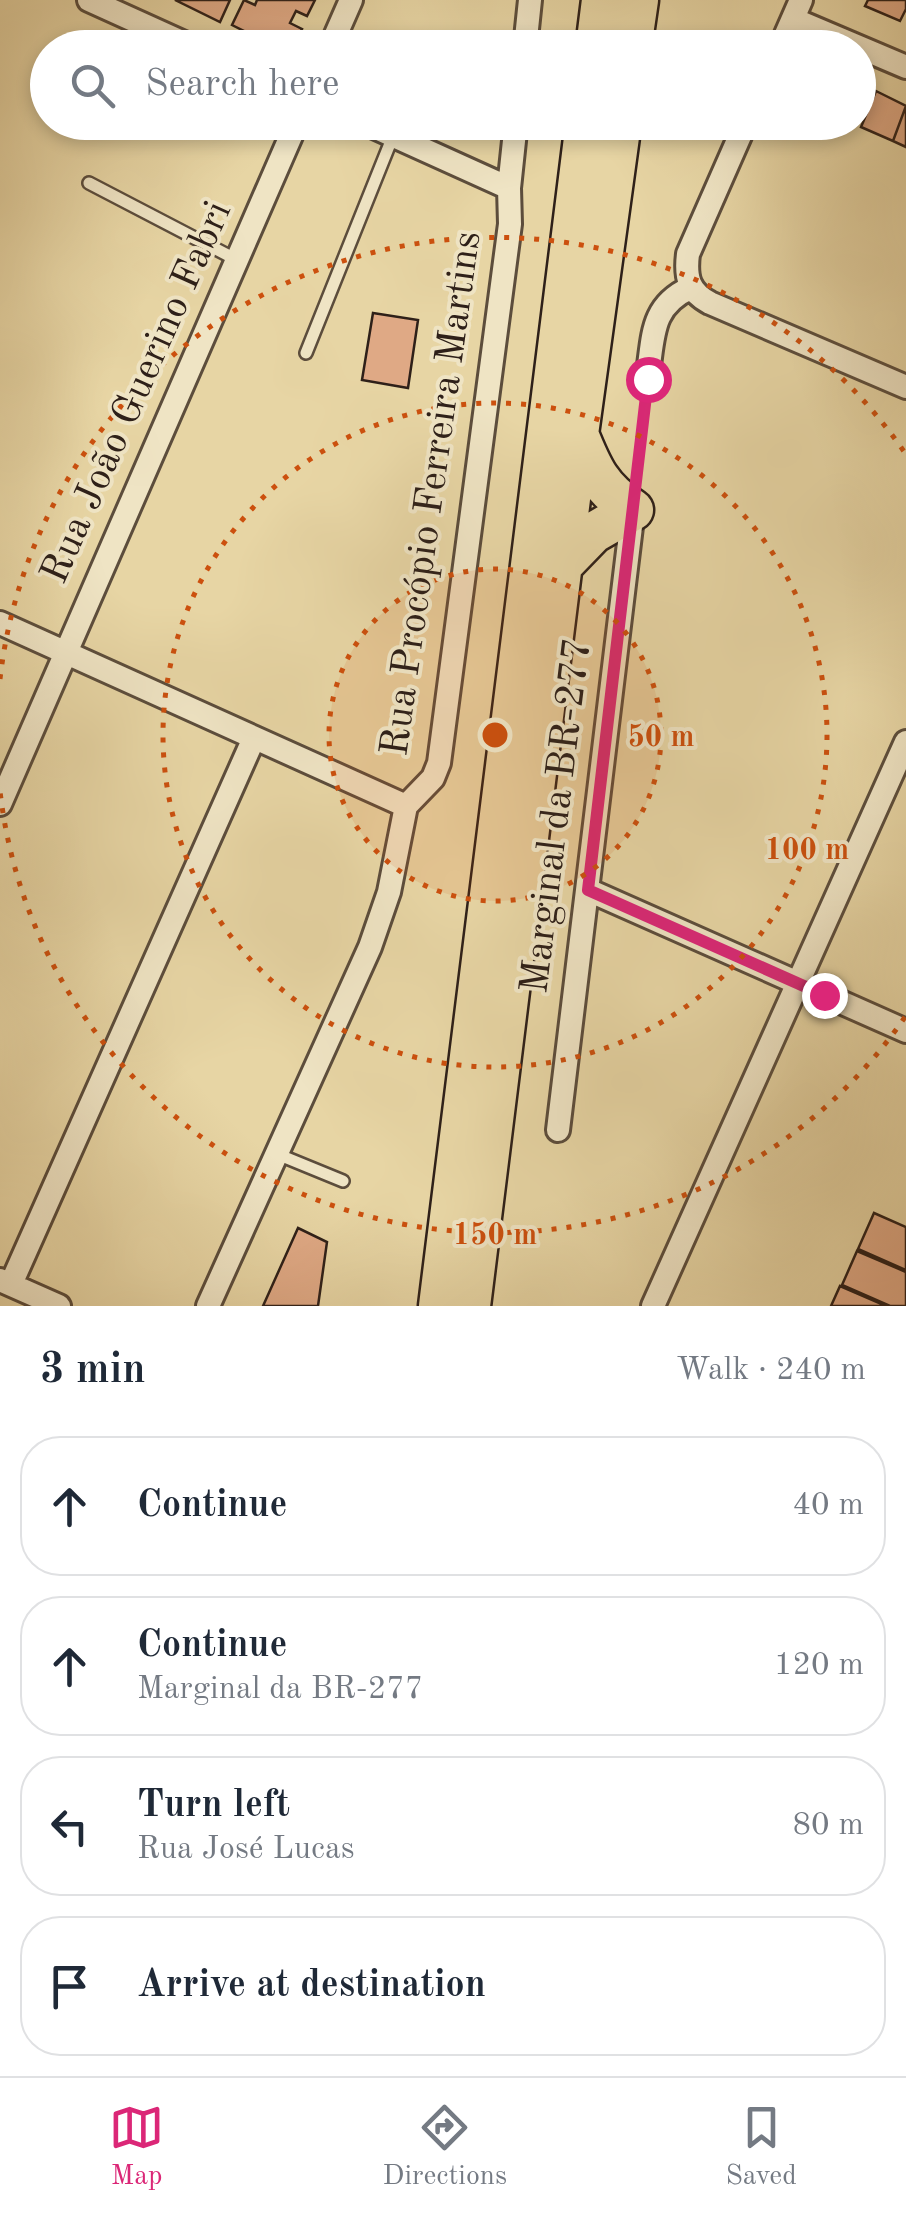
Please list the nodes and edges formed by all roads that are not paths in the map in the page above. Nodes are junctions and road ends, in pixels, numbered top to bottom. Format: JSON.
{"nodes":[{"id":1,"x":89,"y":0,"type":"edge"},
{"id":2,"x":351,"y":0,"type":"edge"},
{"id":3,"x":530,"y":0,"type":"edge"},
{"id":4,"x":602,"y":0,"type":"edge"},
{"id":5,"x":638,"y":0,"type":"edge"},
{"id":6,"x":797,"y":9,"type":"edge"},
{"id":7,"x":156,"y":30,"type":"edge"},
{"id":8,"x":338,"y":30,"type":"edge"},
{"id":9,"x":527,"y":30,"type":"edge"},
{"id":10,"x":598,"y":30,"type":"edge"},
{"id":11,"x":634,"y":30,"type":"edge"},
{"id":12,"x":836,"y":30,"type":"edge"},
{"id":13,"x":876,"y":51,"type":"edge"},
{"id":14,"x":906,"y":67,"type":"edge"},
{"id":15,"x":289,"y":140,"type":"edge"},
{"id":16,"x":391,"y":140,"type":"edge"},
{"id":17,"x":402,"y":140,"type":"edge"},
{"id":18,"x":514,"y":140,"type":"edge"},
{"id":19,"x":584,"y":140,"type":"edge"},
{"id":20,"x":619,"y":140,"type":"edge"},
{"id":21,"x":738,"y":140,"type":"edge"},
{"id":22,"x":89,"y":182,"type":"dead end"},
{"id":23,"x":509,"y":188,"type":"junction"},
{"id":24,"x":237,"y":260,"type":"junction"},
{"id":25,"x":690,"y":288,"type":"junction"},
{"id":26,"x":306,"y":353,"type":"dead end"},
{"id":27,"x":648,"y":379,"type":"road end"},
{"id":28,"x":906,"y":387,"type":"edge"},
{"id":29,"x":578,"y":434,"type":"junction"},
{"id":30,"x":633,"y":510,"type":"junction"},
{"id":31,"x":562,"y":565,"type":"junction"},
{"id":32,"x":0,"y":623,"type":"edge"},
{"id":33,"x":66,"y":653,"type":"junction"},
{"id":34,"x":254,"y":738,"type":"junction"},
{"id":35,"x":906,"y":742,"type":"edge"},
{"id":36,"x":0,"y":804,"type":"edge"},
{"id":37,"x":406,"y":806,"type":"junction"},
{"id":38,"x":588,"y":890,"type":"junction"},
{"id":39,"x":798,"y":983,"type":"junction"},
{"id":40,"x":906,"y":1031,"type":"edge"},
{"id":41,"x":558,"y":1130,"type":"dead end"},
{"id":42,"x":277,"y":1154,"type":"junction"},
{"id":43,"x":344,"y":1181,"type":"dead end"},
{"id":44,"x":5,"y":1282,"type":"edge"},
{"id":45,"x":59,"y":1306,"type":"edge"},
{"id":46,"x":208,"y":1306,"type":"edge"},
{"id":47,"x":439,"y":1306,"type":"edge"},
{"id":48,"x":470,"y":1306,"type":"edge"},
{"id":49,"x":653,"y":1306,"type":"edge"}],
"edges":[{"from":1,"to":7,"type":"street"},
{"from":2,"to":8,"type":"street"},
{"from":3,"to":9,"type":"street"},
{"from":4,"to":10,"type":"highway"},
{"from":5,"to":11,"type":"highway"},
{"from":6,"to":12,"type":"street"},
{"from":13,"to":14,"type":"street"},
{"from":15,"to":24,"type":"street","name":"Rua João Guerino Fabri"},
{"from":16,"to":26,"type":"lane"},
{"from":17,"to":23,"type":"street"},
{"from":18,"to":23,"type":"street","name":"Rua Procópio Ferreira Martins"},
{"from":19,"to":47,"type":"highway"},
{"from":20,"to":29,"type":"highway"},
{"from":21,"to":25,"type":"street"},
{"from":22,"to":24,"type":"lane"},
{"from":23,"to":37,"type":"street","name":"Rua Procópio Ferreira Martins"},
{"from":24,"to":33,"type":"street","name":"Rua João Guerino Fabri"},
{"from":25,"to":27,"type":"street"},
{"from":25,"to":28,"type":"street"},
{"from":29,"to":30,"type":"highway"},
{"from":29,"to":31,"type":"highway"},
{"from":30,"to":31,"type":"highway"},
{"from":30,"to":38,"type":"street","name":"Marginal da BR-277"},
{"from":31,"to":48,"type":"highway"},
{"from":32,"to":33,"type":"street"},
{"from":33,"to":34,"type":"street"},
{"from":33,"to":36,"type":"street","name":"Rua João Guerino Fabri"},
{"from":34,"to":37,"type":"street"},
{"from":34,"to":44,"type":"street"},
{"from":35,"to":39,"type":"street"},
{"from":37,"to":42,"type":"street","name":"Rua Procópio Ferreira Martins"},
{"from":38,"to":39,"type":"street"},
{"from":38,"to":41,"type":"street","name":"Marginal da BR-277"},
{"from":39,"to":40,"type":"street"},
{"from":39,"to":49,"type":"street"},
{"from":42,"to":43,"type":"lane"},
{"from":42,"to":46,"type":"street","name":"Rua Procópio Ferreira Martins"},
{"from":44,"to":45,"type":"street"}]}
